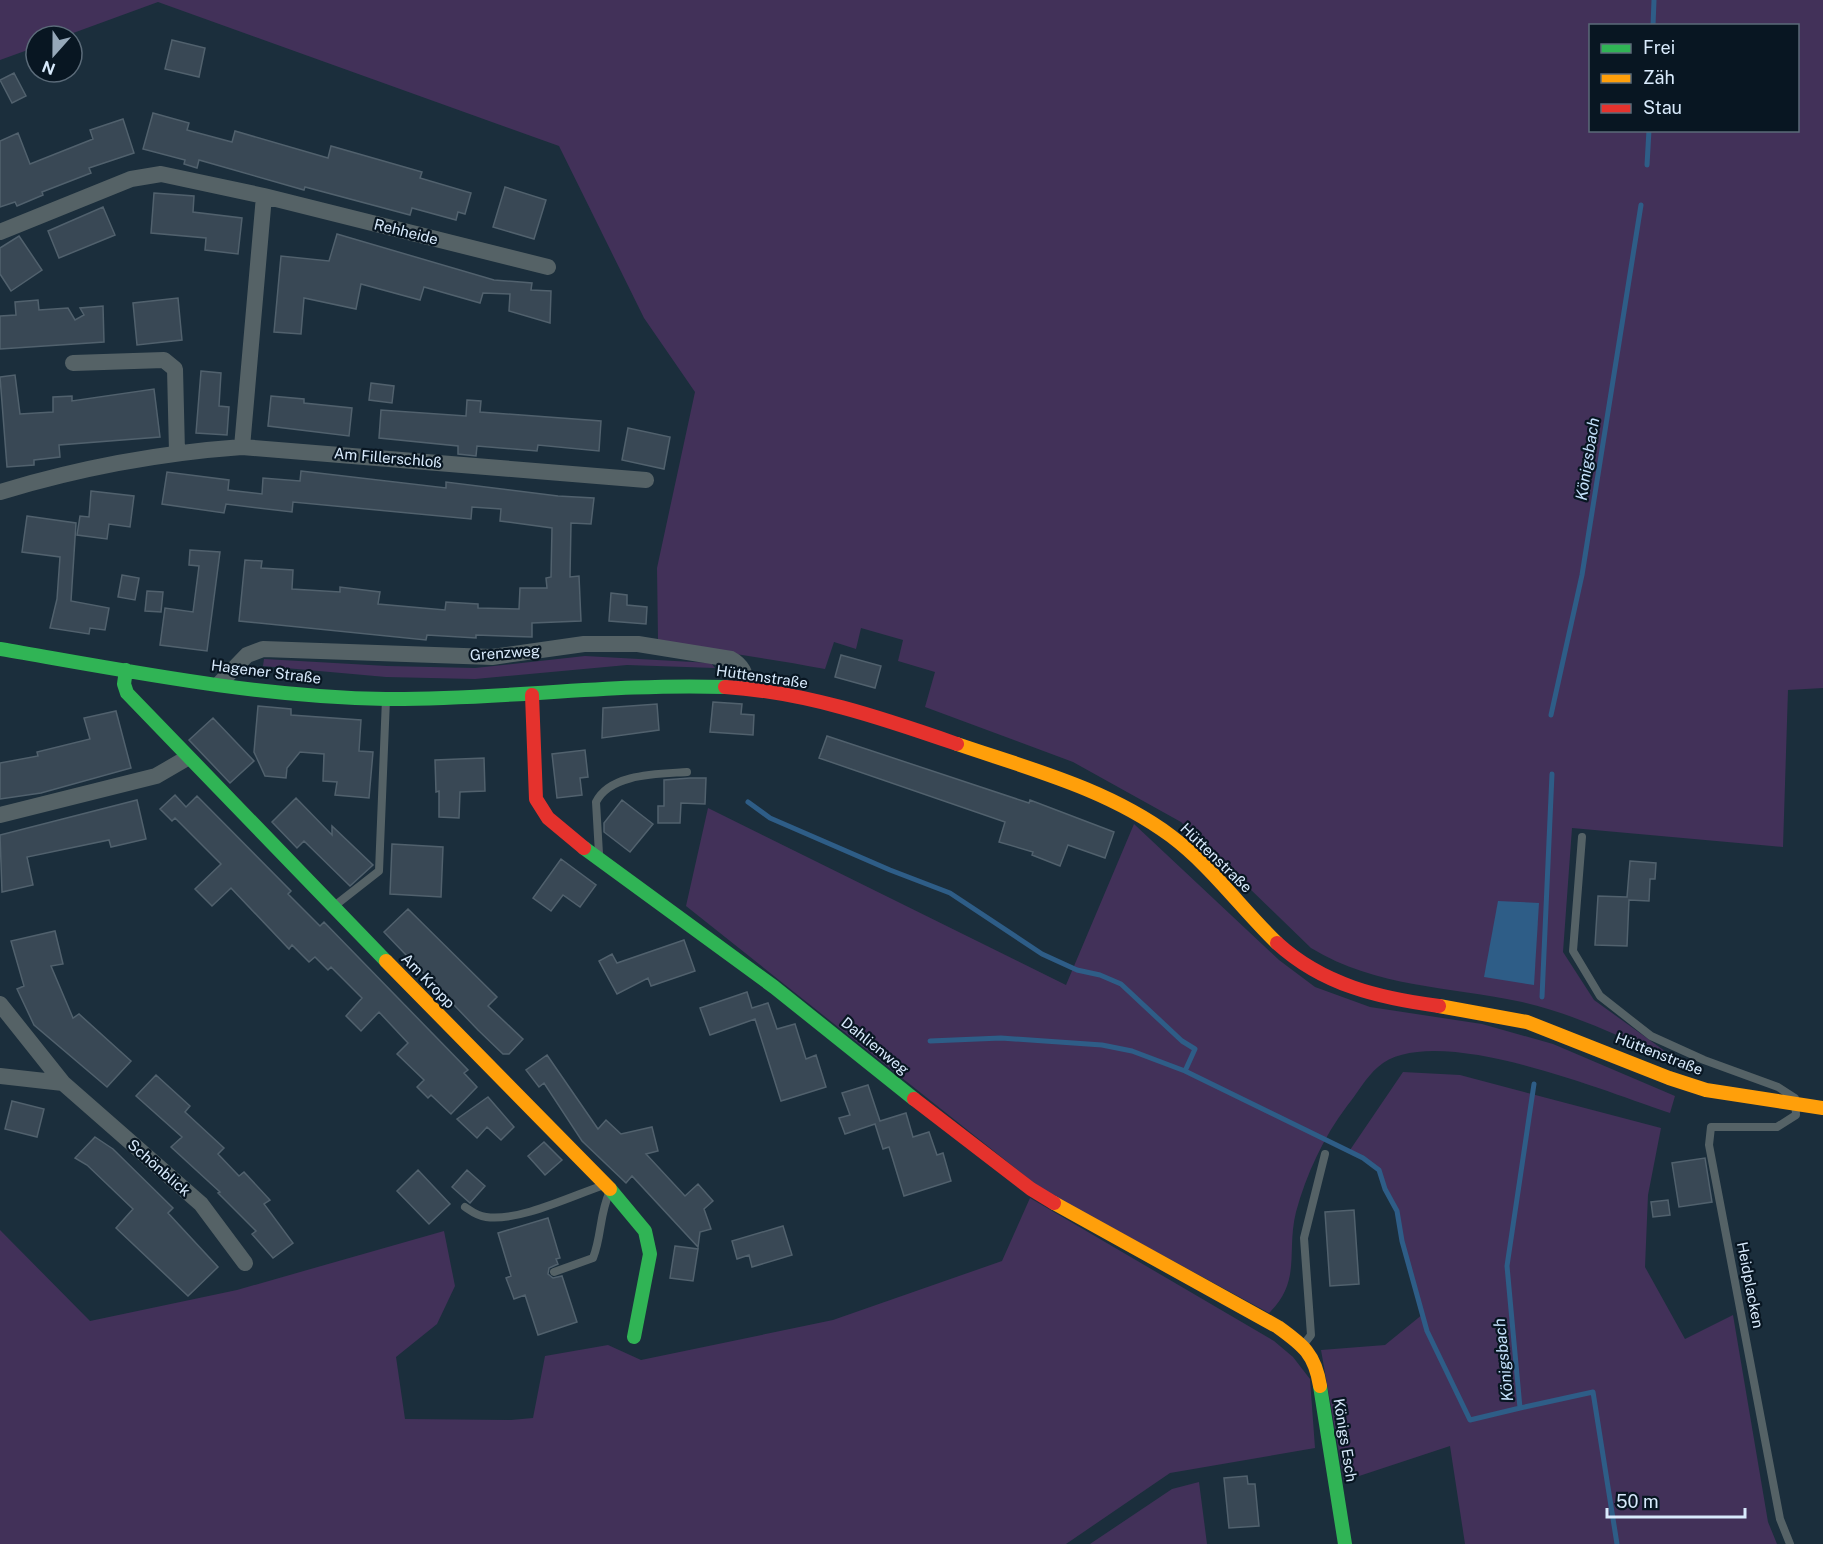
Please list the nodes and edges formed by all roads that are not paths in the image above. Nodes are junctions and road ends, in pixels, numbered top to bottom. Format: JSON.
{"nodes":[{"id":1,"x":264,"y":196,"type":"junction"},
{"id":2,"x":0,"y":232,"type":"edge"},
{"id":3,"x":548,"y":267,"type":"dead end"},
{"id":4,"x":73,"y":363,"type":"dead end"},
{"id":5,"x":242,"y":447,"type":"junction"},
{"id":6,"x":177,"y":452,"type":"junction"},
{"id":7,"x":646,"y":480,"type":"dead end"},
{"id":8,"x":0,"y":492,"type":"edge"},
{"id":9,"x":0,"y":649,"type":"edge"},
{"id":10,"x":126,"y":670,"type":"junction"},
{"id":11,"x":219,"y":684,"type":"junction"},
{"id":12,"x":748,"y":688,"type":"junction"},
{"id":13,"x":532,"y":695,"type":"junction"},
{"id":14,"x":386,"y":699,"type":"junction"},
{"id":15,"x":187,"y":758,"type":"junction"},
{"id":16,"x":687,"y":772,"type":"dead end"},
{"id":17,"x":0,"y":815,"type":"edge"},
{"id":18,"x":1582,"y":837,"type":"dead end"},
{"id":19,"x":599,"y":858,"type":"junction"},
{"id":20,"x":333,"y":907,"type":"junction"},
{"id":21,"x":0,"y":1004,"type":"edge"},
{"id":22,"x":0,"y":1076,"type":"edge"},
{"id":23,"x":63,"y":1083,"type":"junction"},
{"id":24,"x":1797,"y":1105,"type":"junction"},
{"id":25,"x":1823,"y":1108,"type":"edge"},
{"id":26,"x":1325,"y":1154,"type":"dead end"},
{"id":27,"x":608,"y":1188,"type":"junction"},
{"id":28,"x":465,"y":1207,"type":"dead end"},
{"id":29,"x":245,"y":1263,"type":"dead end"},
{"id":30,"x":554,"y":1272,"type":"dead end"},
{"id":31,"x":634,"y":1337,"type":"dead end"},
{"id":32,"x":1303,"y":1346,"type":"junction"},
{"id":33,"x":1345,"y":1544,"type":"edge"},
{"id":34,"x":1790,"y":1544,"type":"edge"}],
"edges":[{"from":1,"to":2,"type":"street","name":"Rehheide"},
{"from":1,"to":3,"type":"street","name":"Rehheide"},
{"from":1,"to":5,"type":"street"},
{"from":4,"to":6,"type":"street"},
{"from":5,"to":6,"type":"street","name":"Am Fillerschloß"},
{"from":5,"to":7,"type":"street","name":"Am Fillerschloß"},
{"from":6,"to":8,"type":"street","name":"Am Fillerschloß"},
{"from":9,"to":10,"type":"street","name":"Hagener Straße"},
{"from":10,"to":11,"type":"street","name":"Hagener Straße"},
{"from":10,"to":15,"type":"street","name":"Am Kropp"},
{"from":11,"to":12,"type":"street","name":"Grenzweg"},
{"from":11,"to":14,"type":"street","name":"Hagener Straße"},
{"from":12,"to":13,"type":"street","name":"Hüttenstraße"},
{"from":12,"to":24,"type":"street","name":"Hüttenstraße"},
{"from":13,"to":14,"type":"street","name":"Hagener Straße"},
{"from":13,"to":19,"type":"street","name":"Dahlienweg"},
{"from":14,"to":20,"type":"lane"},
{"from":15,"to":17,"type":"street"},
{"from":15,"to":20,"type":"street","name":"Am Kropp"},
{"from":16,"to":19,"type":"lane"},
{"from":18,"to":24,"type":"lane"},
{"from":19,"to":32,"type":"street","name":"Dahlienweg"},
{"from":20,"to":27,"type":"street","name":"Am Kropp"},
{"from":21,"to":23,"type":"street","name":"Schönblick"},
{"from":22,"to":23,"type":"street"},
{"from":23,"to":29,"type":"street","name":"Schönblick"},
{"from":24,"to":25,"type":"street","name":"Hüttenstraße"},
{"from":24,"to":34,"type":"lane","name":"Heidplacken"},
{"from":26,"to":32,"type":"lane"},
{"from":27,"to":28,"type":"lane"},
{"from":27,"to":30,"type":"lane"},
{"from":27,"to":31,"type":"street","name":"Am Kropp"},
{"from":32,"to":33,"type":"street","name":"Königs Esch"}]}
